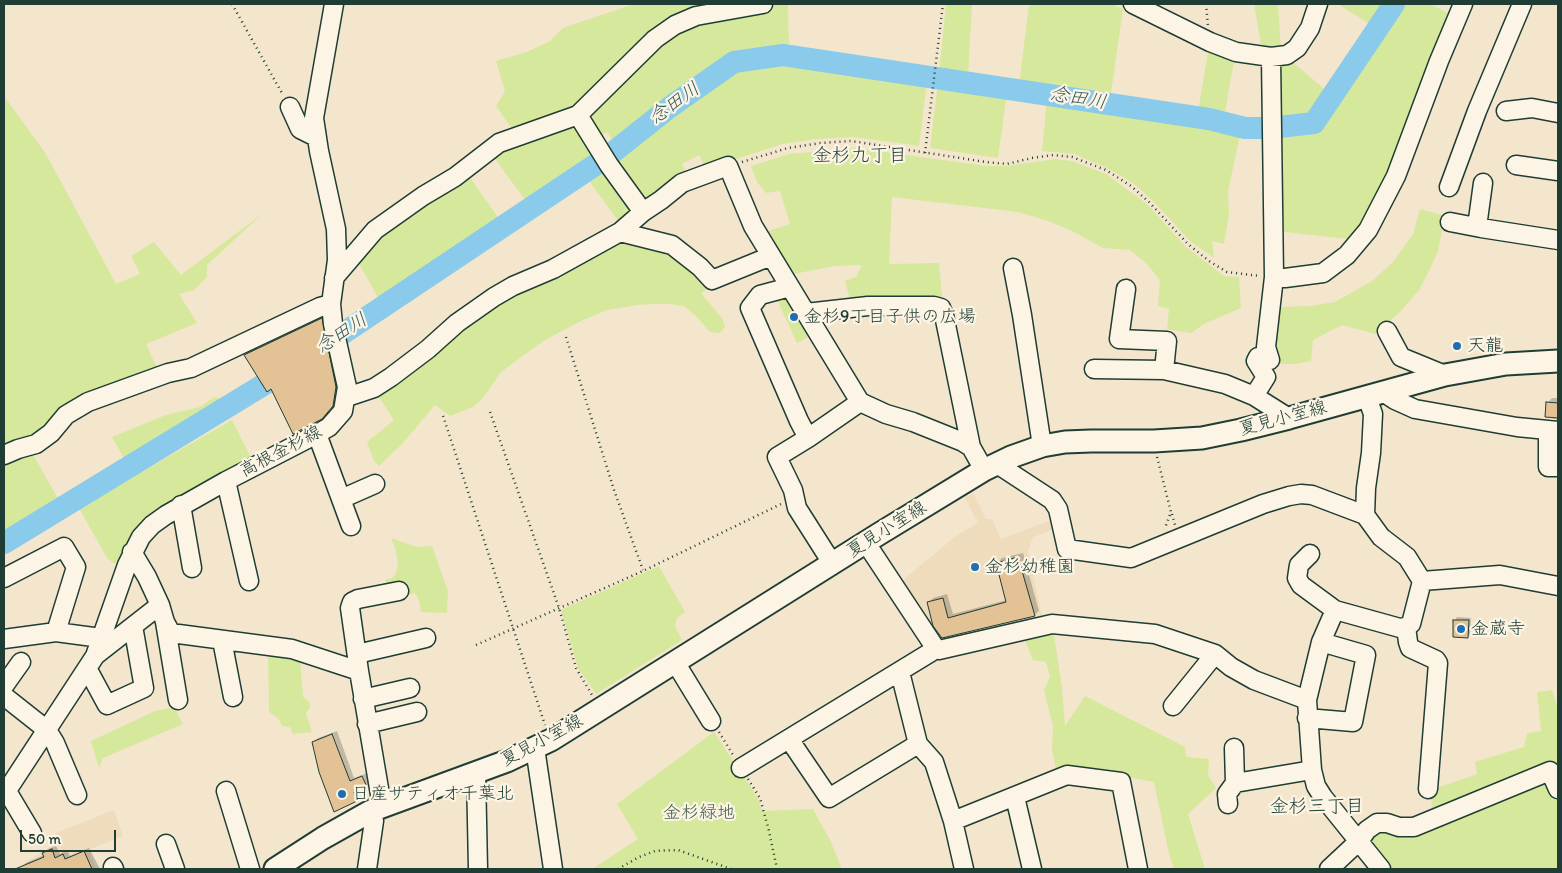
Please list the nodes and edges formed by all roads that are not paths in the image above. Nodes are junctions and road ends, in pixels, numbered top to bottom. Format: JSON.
{"nodes":[{"id":1,"x":334,"y":4,"type":"edge"},
{"id":2,"x":763,"y":4,"type":"edge"},
{"id":3,"x":1135,"y":4,"type":"edge"},
{"id":4,"x":1318,"y":4,"type":"edge"},
{"id":5,"x":1463,"y":4,"type":"edge"},
{"id":6,"x":1522,"y":4,"type":"edge"},
{"id":7,"x":1271,"y":57,"type":"junction"},
{"id":8,"x":290,"y":107,"type":"road end"},
{"id":9,"x":1506,"y":111,"type":"dead end"},
{"id":10,"x":1558,"y":114,"type":"edge"},
{"id":11,"x":578,"y":115,"type":"junction"},
{"id":12,"x":316,"y":137,"type":"junction"},
{"id":13,"x":1516,"y":165,"type":"dead end"},
{"id":14,"x":1558,"y":171,"type":"edge"},
{"id":15,"x":1484,"y":183,"type":"dead end"},
{"id":16,"x":1449,"y":187,"type":"dead end"},
{"id":17,"x":643,"y":212,"type":"junction"},
{"id":18,"x":1450,"y":222,"type":"dead end"},
{"id":19,"x":1477,"y":227,"type":"junction"},
{"id":20,"x":620,"y":232,"type":"junction"},
{"id":21,"x":1558,"y":240,"type":"edge"},
{"id":22,"x":771,"y":256,"type":"junction"},
{"id":23,"x":1012,"y":268,"type":"dead end"},
{"id":24,"x":1274,"y":277,"type":"junction"},
{"id":25,"x":334,"y":278,"type":"junction"},
{"id":26,"x":790,"y":286,"type":"junction"},
{"id":27,"x":1126,"y":289,"type":"dead end"},
{"id":28,"x":331,"y":308,"type":"junction"},
{"id":29,"x":806,"y":313,"type":"junction"},
{"id":30,"x":1387,"y":331,"type":"dead end"},
{"id":31,"x":1558,"y":358,"type":"edge"},
{"id":32,"x":1094,"y":369,"type":"dead end"},
{"id":33,"x":1164,"y":370,"type":"junction"},
{"id":34,"x":1445,"y":375,"type":"junction"},
{"id":35,"x":347,"y":392,"type":"junction"},
{"id":36,"x":1375,"y":395,"type":"junction"},
{"id":37,"x":1254,"y":396,"type":"junction"},
{"id":38,"x":860,"y":402,"type":"junction"},
{"id":39,"x":1289,"y":418,"type":"junction"},
{"id":40,"x":1553,"y":430,"type":"edge"},
{"id":41,"x":317,"y":434,"type":"junction"},
{"id":42,"x":808,"y":438,"type":"junction"},
{"id":43,"x":1042,"y":446,"type":"junction"},
{"id":44,"x":971,"y":447,"type":"junction"},
{"id":45,"x":4,"y":455,"type":"edge"},
{"id":46,"x":991,"y":467,"type":"junction"},
{"id":47,"x":1558,"y":467,"type":"edge"},
{"id":48,"x":226,"y":481,"type":"junction"},
{"id":49,"x":375,"y":484,"type":"dead end"},
{"id":50,"x":341,"y":499,"type":"junction"},
{"id":51,"x":181,"y":505,"type":"junction"},
{"id":52,"x":1365,"y":515,"type":"junction"},
{"id":53,"x":351,"y":526,"type":"dead end"},
{"id":54,"x":866,"y":542,"type":"junction"},
{"id":55,"x":132,"y":552,"type":"junction"},
{"id":56,"x":1310,"y":554,"type":"dead end"},
{"id":57,"x":832,"y":563,"type":"junction"},
{"id":58,"x":192,"y":568,"type":"dead end"},
{"id":59,"x":4,"y":578,"type":"edge"},
{"id":60,"x":249,"y":581,"type":"dead end"},
{"id":61,"x":1422,"y":581,"type":"junction"},
{"id":62,"x":1558,"y":586,"type":"edge"},
{"id":63,"x":399,"y":591,"type":"dead end"},
{"id":64,"x":1335,"y":610,"type":"junction"},
{"id":65,"x":163,"y":613,"type":"junction"},
{"id":66,"x":133,"y":626,"type":"junction"},
{"id":67,"x":1406,"y":627,"type":"junction"},
{"id":68,"x":56,"y":632,"type":"junction"},
{"id":69,"x":101,"y":638,"type":"junction"},
{"id":70,"x":426,"y":638,"type":"dead end"},
{"id":71,"x":4,"y":639,"type":"edge"},
{"id":72,"x":222,"y":640,"type":"junction"},
{"id":73,"x":1321,"y":642,"type":"junction"},
{"id":74,"x":936,"y":649,"type":"junction"},
{"id":75,"x":356,"y":654,"type":"junction"},
{"id":76,"x":1215,"y":654,"type":"junction"},
{"id":77,"x":21,"y":662,"type":"dead end"},
{"id":78,"x":91,"y":662,"type":"junction"},
{"id":79,"x":675,"y":662,"type":"junction"},
{"id":80,"x":359,"y":671,"type":"junction"},
{"id":81,"x":900,"y":672,"type":"junction"},
{"id":82,"x":4,"y":686,"type":"edge"},
{"id":83,"x":410,"y":688,"type":"dead end"},
{"id":84,"x":4,"y":696,"type":"edge"},
{"id":85,"x":233,"y":697,"type":"dead end"},
{"id":86,"x":362,"y":699,"type":"junction"},
{"id":87,"x":178,"y":700,"type":"dead end"},
{"id":88,"x":1307,"y":700,"type":"junction"},
{"id":89,"x":1173,"y":706,"type":"dead end"},
{"id":90,"x":418,"y":712,"type":"dead end"},
{"id":91,"x":1307,"y":718,"type":"junction"},
{"id":92,"x":711,"y":721,"type":"road end"},
{"id":93,"x":367,"y":724,"type":"junction"},
{"id":94,"x":47,"y":730,"type":"junction"},
{"id":95,"x":789,"y":738,"type":"junction"},
{"id":96,"x":543,"y":744,"type":"junction"},
{"id":97,"x":918,"y":744,"type":"junction"},
{"id":98,"x":1234,"y":748,"type":"dead end"},
{"id":99,"x":741,"y":768,"type":"road end"},
{"id":100,"x":1554,"y":769,"type":"edge"},
{"id":101,"x":1312,"y":770,"type":"junction"},
{"id":102,"x":476,"y":773,"type":"junction"},
{"id":103,"x":1234,"y":783,"type":"junction"},
{"id":104,"x":1428,"y":789,"type":"dead end"},
{"id":105,"x":1558,"y":789,"type":"edge"},
{"id":106,"x":226,"y":791,"type":"dead end"},
{"id":107,"x":5,"y":793,"type":"edge"},
{"id":108,"x":77,"y":795,"type":"dead end"},
{"id":109,"x":1015,"y":797,"type":"junction"},
{"id":110,"x":1228,"y":804,"type":"dead end"},
{"id":111,"x":376,"y":808,"type":"junction"},
{"id":112,"x":953,"y":821,"type":"junction"},
{"id":113,"x":32,"y":832,"type":"dead end"},
{"id":114,"x":1359,"y":841,"type":"junction"},
{"id":115,"x":166,"y":844,"type":"dead end"},
{"id":116,"x":175,"y":869,"type":"edge"},
{"id":117,"x":250,"y":869,"type":"edge"},
{"id":118,"x":275,"y":869,"type":"edge"},
{"id":119,"x":367,"y":869,"type":"edge"},
{"id":120,"x":478,"y":869,"type":"edge"},
{"id":121,"x":553,"y":869,"type":"edge"},
{"id":122,"x":964,"y":869,"type":"edge"},
{"id":123,"x":1032,"y":869,"type":"edge"},
{"id":124,"x":1138,"y":869,"type":"edge"},
{"id":125,"x":1329,"y":869,"type":"edge"},
{"id":126,"x":1381,"y":869,"type":"edge"}],
"edges":[{"from":1,"to":12,"type":"street"},
{"from":2,"to":11,"type":"street"},
{"from":3,"to":7,"type":"street"},
{"from":4,"to":7,"type":"street"},
{"from":5,"to":24,"type":"street"},
{"from":6,"to":16,"type":"street"},
{"from":7,"to":24,"type":"street"},
{"from":8,"to":12,"type":"street"},
{"from":9,"to":10,"type":"street"},
{"from":11,"to":17,"type":"street"},
{"from":11,"to":25,"type":"street"},
{"from":12,"to":25,"type":"street"},
{"from":13,"to":14,"type":"street"},
{"from":15,"to":19,"type":"street"},
{"from":17,"to":20,"type":"street"},
{"from":17,"to":22,"type":"street"},
{"from":18,"to":19,"type":"street"},
{"from":19,"to":21,"type":"street"},
{"from":20,"to":22,"type":"street"},
{"from":20,"to":35,"type":"street"},
{"from":22,"to":26,"type":"street"},
{"from":23,"to":43,"type":"street"},
{"from":24,"to":37,"type":"street"},
{"from":25,"to":28,"type":"street"},
{"from":26,"to":29,"type":"street"},
{"from":26,"to":42,"type":"street"},
{"from":27,"to":33,"type":"street"},
{"from":28,"to":35,"type":"street"},
{"from":28,"to":45,"type":"street"},
{"from":29,"to":38,"type":"street"},
{"from":29,"to":44,"type":"street"},
{"from":30,"to":34,"type":"street"},
{"from":31,"to":34,"type":"main road","name":"夏見小室線"},
{"from":32,"to":33,"type":"street"},
{"from":33,"to":37,"type":"street"},
{"from":34,"to":36,"type":"main road","name":"夏見小室線"},
{"from":35,"to":41,"type":"street","name":"高根金杉線"},
{"from":36,"to":39,"type":"main road","name":"夏見小室線"},
{"from":36,"to":40,"type":"street"},
{"from":36,"to":52,"type":"street"},
{"from":37,"to":39,"type":"street"},
{"from":38,"to":42,"type":"street"},
{"from":38,"to":44,"type":"street"},
{"from":39,"to":43,"type":"main road","name":"夏見小室線"},
{"from":40,"to":47,"type":"street"},
{"from":41,"to":48,"type":"street","name":"高根金杉線"},
{"from":41,"to":50,"type":"street"},
{"from":42,"to":57,"type":"street"},
{"from":43,"to":46,"type":"main road","name":"夏見小室線"},
{"from":44,"to":46,"type":"street"},
{"from":46,"to":52,"type":"street"},
{"from":46,"to":54,"type":"main road","name":"夏見小室線"},
{"from":48,"to":51,"type":"street","name":"高根金杉線"},
{"from":48,"to":60,"type":"street"},
{"from":49,"to":50,"type":"street"},
{"from":50,"to":53,"type":"street"},
{"from":51,"to":55,"type":"street","name":"高根金杉線"},
{"from":51,"to":58,"type":"street"},
{"from":52,"to":61,"type":"street"},
{"from":54,"to":57,"type":"main road","name":"夏見小室線"},
{"from":54,"to":74,"type":"street"},
{"from":55,"to":65,"type":"street"},
{"from":55,"to":69,"type":"street","name":"高根金杉線"},
{"from":56,"to":64,"type":"street"},
{"from":57,"to":79,"type":"main road","name":"夏見小室線"},
{"from":59,"to":68,"type":"street"},
{"from":61,"to":62,"type":"street"},
{"from":61,"to":67,"type":"street"},
{"from":63,"to":75,"type":"street"},
{"from":64,"to":67,"type":"street"},
{"from":64,"to":73,"type":"street"},
{"from":65,"to":66,"type":"street"},
{"from":65,"to":72,"type":"street"},
{"from":65,"to":87,"type":"street"},
{"from":66,"to":78,"type":"street"},
{"from":66,"to":78,"type":"street"},
{"from":67,"to":104,"type":"street"},
{"from":68,"to":69,"type":"street"},
{"from":68,"to":71,"type":"street"},
{"from":69,"to":78,"type":"street","name":"高根金杉線"},
{"from":70,"to":75,"type":"street"},
{"from":72,"to":80,"type":"street"},
{"from":72,"to":85,"type":"street"},
{"from":73,"to":88,"type":"street"},
{"from":73,"to":91,"type":"street"},
{"from":74,"to":76,"type":"street"},
{"from":74,"to":81,"type":"street"},
{"from":75,"to":80,"type":"street"},
{"from":76,"to":88,"type":"street"},
{"from":76,"to":89,"type":"street"},
{"from":77,"to":82,"type":"street"},
{"from":78,"to":94,"type":"street","name":"高根金杉線"},
{"from":79,"to":92,"type":"street"},
{"from":79,"to":96,"type":"main road","name":"夏見小室線"},
{"from":80,"to":86,"type":"street"},
{"from":81,"to":95,"type":"street"},
{"from":81,"to":97,"type":"street"},
{"from":83,"to":86,"type":"street"},
{"from":84,"to":94,"type":"street"},
{"from":86,"to":93,"type":"street"},
{"from":88,"to":91,"type":"street"},
{"from":90,"to":93,"type":"street"},
{"from":91,"to":101,"type":"street"},
{"from":93,"to":111,"type":"street"},
{"from":94,"to":107,"type":"street","name":"高根金杉線"},
{"from":94,"to":108,"type":"street"},
{"from":95,"to":97,"type":"street"},
{"from":95,"to":99,"type":"street"},
{"from":96,"to":102,"type":"main road","name":"夏見小室線"},
{"from":96,"to":121,"type":"street"},
{"from":97,"to":112,"type":"street"},
{"from":98,"to":103,"type":"street"},
{"from":100,"to":105,"type":"street"},
{"from":100,"to":114,"type":"street"},
{"from":101,"to":103,"type":"street"},
{"from":101,"to":114,"type":"street"},
{"from":102,"to":111,"type":"main road","name":"夏見小室線"},
{"from":102,"to":120,"type":"street"},
{"from":103,"to":110,"type":"street"},
{"from":106,"to":117,"type":"street"},
{"from":107,"to":113,"type":"street"},
{"from":109,"to":112,"type":"street"},
{"from":109,"to":123,"type":"street"},
{"from":109,"to":124,"type":"street"},
{"from":111,"to":118,"type":"main road","name":"夏見小室線"},
{"from":111,"to":119,"type":"street"},
{"from":112,"to":122,"type":"street"},
{"from":114,"to":125,"type":"street"},
{"from":114,"to":126,"type":"street"},
{"from":115,"to":116,"type":"street"}]}
